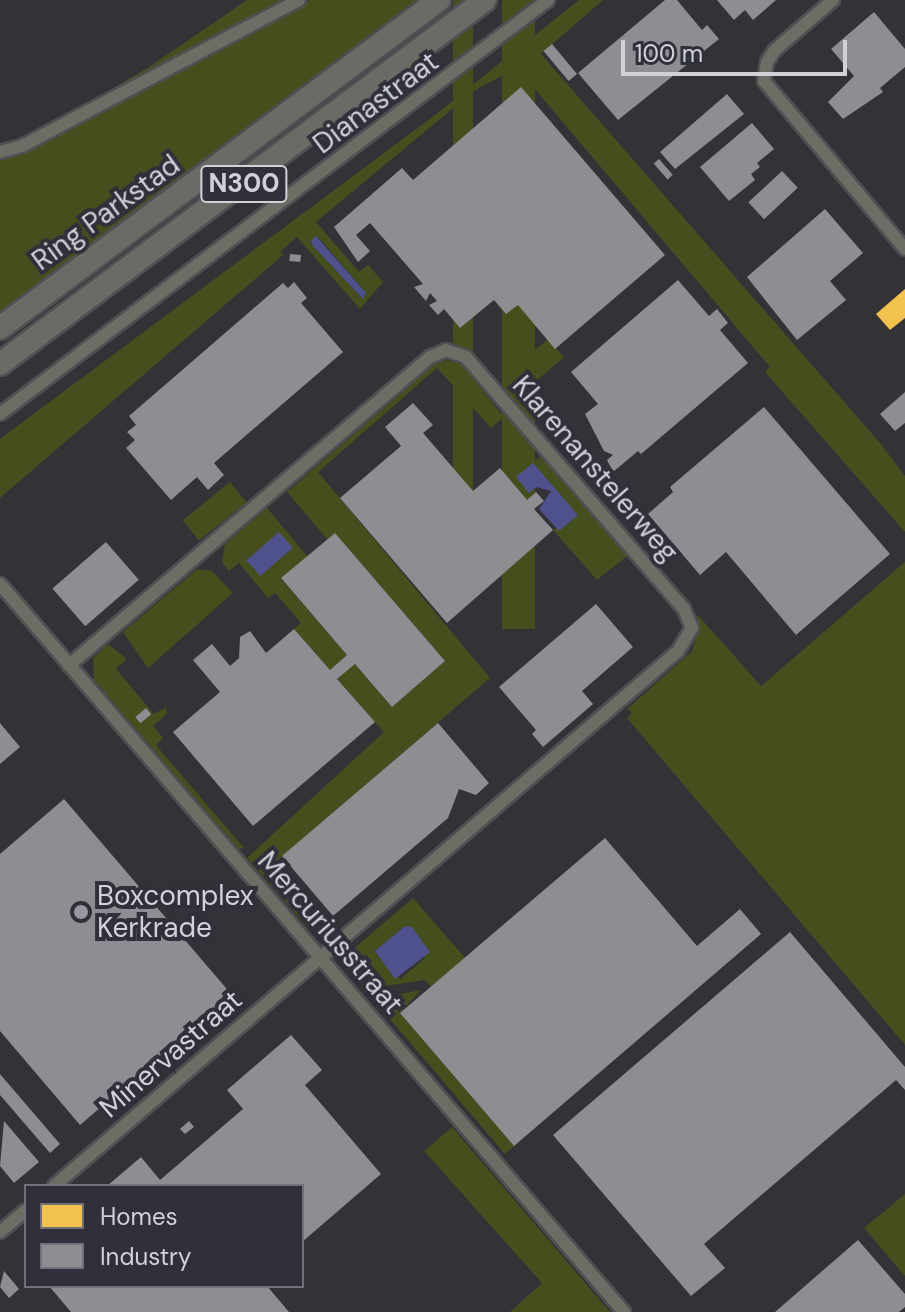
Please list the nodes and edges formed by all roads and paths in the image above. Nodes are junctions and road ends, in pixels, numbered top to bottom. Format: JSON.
{"nodes":[{"id":1,"x":299,"y":0,"type":"edge"},
{"id":2,"x":439,"y":0,"type":"edge"},
{"id":3,"x":485,"y":0,"type":"edge"},
{"id":4,"x":548,"y":0,"type":"edge"},
{"id":5,"x":833,"y":0,"type":"edge"},
{"id":6,"x":0,"y":152,"type":"edge"},
{"id":7,"x":905,"y":249,"type":"edge"},
{"id":8,"x":0,"y":328,"type":"edge"},
{"id":9,"x":0,"y":364,"type":"edge"},
{"id":10,"x":0,"y":414,"type":"edge"},
{"id":11,"x":0,"y":584,"type":"edge"},
{"id":12,"x":69,"y":665,"type":"junction"},
{"id":13,"x":320,"y":958,"type":"junction"},
{"id":14,"x":56,"y":1184,"type":"edge"},
{"id":15,"x":24,"y":1212,"type":"edge"},
{"id":16,"x":0,"y":1232,"type":"edge"},
{"id":17,"x":624,"y":1312,"type":"edge"}],
"edges":[{"from":1,"to":6,"type":"street"},
{"from":2,"to":8,"type":"highway","name":"Ring Parkstad","number":"N300"},
{"from":3,"to":9,"type":"highway","name":"Ring Parkstad","number":"N300"},
{"from":4,"to":10,"type":"street","name":"Dianastraat"},
{"from":5,"to":7,"type":"street"},
{"from":11,"to":12,"type":"street","name":"Mercuriusstraat"},
{"from":12,"to":13,"type":"street","name":"Mercuriusstraat"},
{"from":12,"to":13,"type":"street","name":"Klarenanstelerweg"},
{"from":13,"to":14,"type":"street","name":"Minervastraat"},
{"from":13,"to":17,"type":"street","name":"Mercuriusstraat"},
{"from":15,"to":16,"type":"street"}]}
